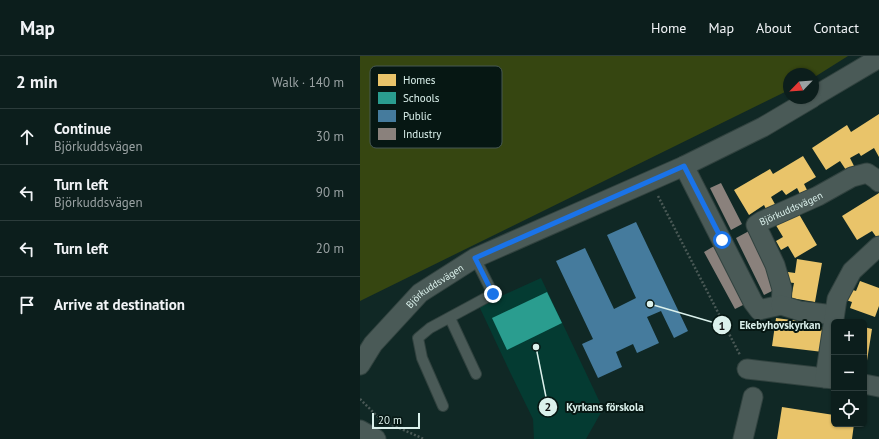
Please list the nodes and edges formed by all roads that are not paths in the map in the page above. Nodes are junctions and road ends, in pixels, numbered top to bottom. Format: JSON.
{"nodes":[{"id":1,"x":879,"y":58,"type":"edge"},
{"id":2,"x":819,"y":94,"type":"edge"},
{"id":3,"x":802,"y":104,"type":"edge"},
{"id":4,"x":684,"y":166,"type":"junction"},
{"id":5,"x":879,"y":182,"type":"edge"},
{"id":6,"x":879,"y":246,"type":"edge"},
{"id":7,"x":475,"y":258,"type":"junction"},
{"id":8,"x":781,"y":305,"type":"junction"},
{"id":9,"x":834,"y":315,"type":"junction"},
{"id":10,"x":450,"y":318,"type":"junction"},
{"id":11,"x":360,"y":364,"type":"edge"},
{"id":12,"x":747,"y":369,"type":"road end"},
{"id":13,"x":476,"y":374,"type":"dead end"},
{"id":14,"x":830,"y":379,"type":"edge"},
{"id":15,"x":867,"y":385,"type":"edge"},
{"id":16,"x":879,"y":387,"type":"edge"},
{"id":17,"x":753,"y":398,"type":"dead end"},
{"id":18,"x":443,"y":406,"type":"dead end"},
{"id":19,"x":360,"y":430,"type":"edge"},
{"id":20,"x":376,"y":439,"type":"edge"},
{"id":21,"x":743,"y":439,"type":"edge"}],
"edges":[{"from":1,"to":2,"type":"street","name":"Björkuddsvägen"},
{"from":3,"to":4,"type":"street","name":"Björkuddsvägen"},
{"from":4,"to":7,"type":"street","name":"Björkuddsvägen"},
{"from":4,"to":8,"type":"street"},
{"from":5,"to":8,"type":"street","name":"Björkuddsvägen"},
{"from":6,"to":9,"type":"street"},
{"from":7,"to":10,"type":"lane"},
{"from":7,"to":11,"type":"street","name":"Björkuddsvägen"},
{"from":8,"to":9,"type":"street"},
{"from":9,"to":14,"type":"street"},
{"from":10,"to":13,"type":"lane"},
{"from":10,"to":18,"type":"lane"},
{"from":12,"to":14,"type":"street"},
{"from":15,"to":16,"type":"street"},
{"from":17,"to":21,"type":"street"},
{"from":19,"to":20,"type":"street"}]}
